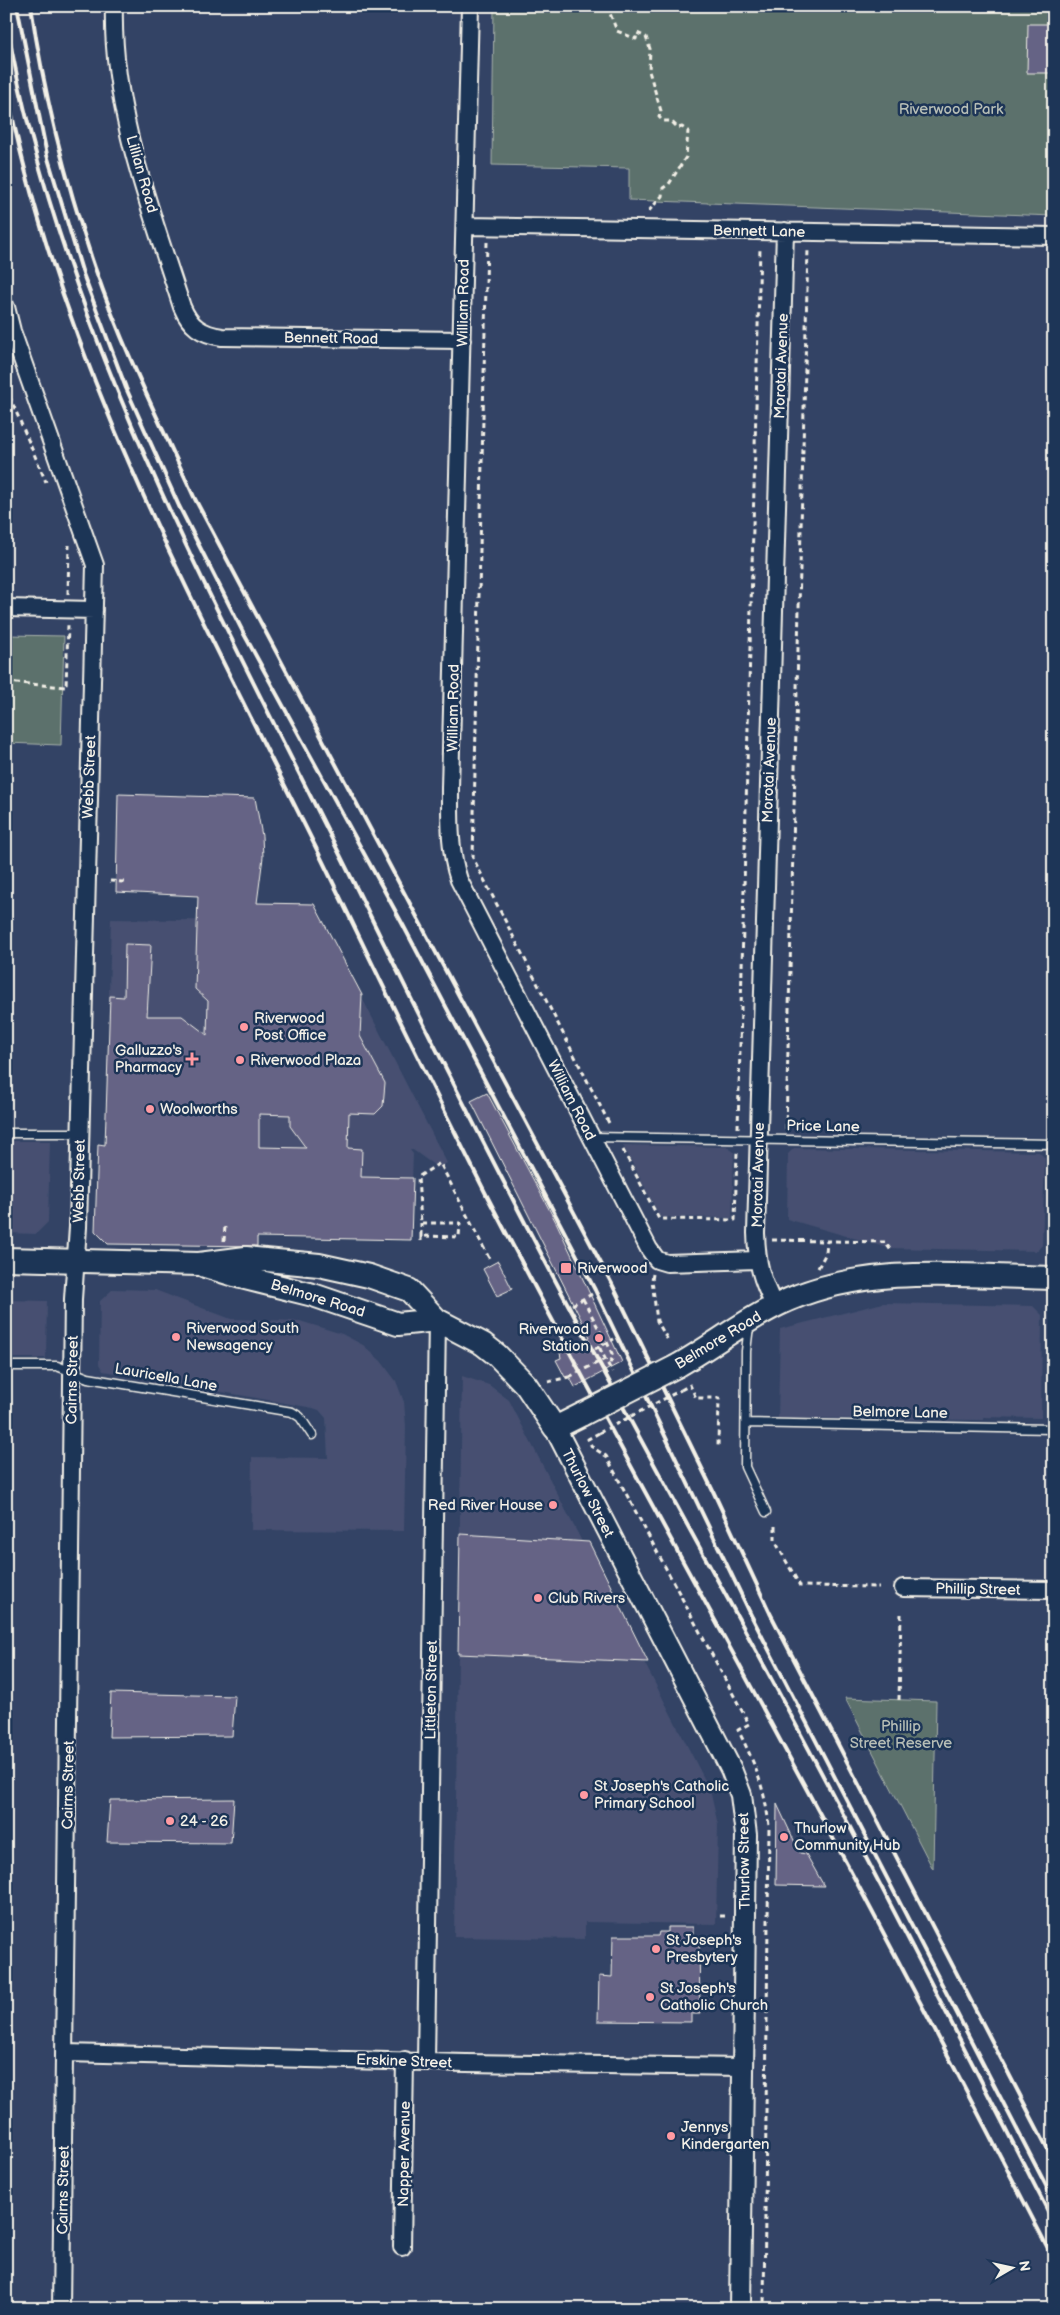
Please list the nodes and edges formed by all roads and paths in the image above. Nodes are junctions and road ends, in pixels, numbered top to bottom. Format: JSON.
{"nodes":[{"id":1,"x":114,"y":6,"type":"edge"},
{"id":2,"x":470,"y":6,"type":"edge"},
{"id":3,"x":607,"y":6,"type":"edge"},
{"id":4,"x":465,"y":226,"type":"junction"},
{"id":5,"x":487,"y":226,"type":"junction"},
{"id":6,"x":642,"y":229,"type":"junction"},
{"id":7,"x":785,"y":231,"type":"junction"},
{"id":8,"x":1054,"y":236,"type":"edge"},
{"id":9,"x":6,"y":307,"type":"edge"},
{"id":10,"x":9,"y":331,"type":"edge"},
{"id":11,"x":201,"y":332,"type":"joint"},
{"id":12,"x":462,"y":340,"type":"junction"},
{"id":13,"x":6,"y":388,"type":"edge"},
{"id":14,"x":49,"y":490,"type":"dead end"},
{"id":15,"x":69,"y":542,"type":"dead end"},
{"id":16,"x":6,"y":608,"type":"edge"},
{"id":17,"x":68,"y":610,"type":"junction"},
{"id":18,"x":94,"y":610,"type":"junction"},
{"id":19,"x":6,"y":682,"type":"edge"},
{"id":20,"x":110,"y":881,"type":"dead end"},
{"id":21,"x":124,"y":882,"type":"dead end"},
{"id":22,"x":6,"y":1133,"type":"edge"},
{"id":23,"x":80,"y":1133,"type":"junction"},
{"id":24,"x":786,"y":1133,"type":"dead end"},
{"id":25,"x":591,"y":1137,"type":"junction"},
{"id":26,"x":617,"y":1137,"type":"junction"},
{"id":27,"x":737,"y":1138,"type":"junction"},
{"id":28,"x":759,"y":1139,"type":"junction"},
{"id":29,"x":1054,"y":1144,"type":"edge"},
{"id":30,"x":421,"y":1222,"type":"junction"},
{"id":31,"x":225,"y":1226,"type":"dead end"},
{"id":32,"x":421,"y":1236,"type":"junction"},
{"id":33,"x":224,"y":1241,"type":"dead end"},
{"id":34,"x":421,"y":1241,"type":"dead end"},
{"id":35,"x":780,"y":1241,"type":"dead end"},
{"id":36,"x":827,"y":1241,"type":"junction"},
{"id":37,"x":892,"y":1252,"type":"dead end"},
{"id":38,"x":489,"y":1258,"type":"dead end"},
{"id":39,"x":6,"y":1260,"type":"edge"},
{"id":40,"x":657,"y":1260,"type":"junction"},
{"id":41,"x":757,"y":1260,"type":"junction"},
{"id":42,"x":76,"y":1261,"type":"junction"},
{"id":43,"x":200,"y":1264,"type":"junction"},
{"id":44,"x":817,"y":1270,"type":"dead end"},
{"id":45,"x":1054,"y":1278,"type":"edge"},
{"id":46,"x":592,"y":1294,"type":"dead end"},
{"id":47,"x":583,"y":1299,"type":"junction"},
{"id":48,"x":572,"y":1305,"type":"dead end"},
{"id":49,"x":775,"y":1306,"type":"junction"},
{"id":50,"x":437,"y":1320,"type":"junction"},
{"id":51,"x":749,"y":1322,"type":"junction"},
{"id":52,"x":614,"y":1339,"type":"dead end"},
{"id":53,"x":607,"y":1342,"type":"junction"},
{"id":54,"x":669,"y":1342,"type":"dead end"},
{"id":55,"x":595,"y":1349,"type":"dead end"},
{"id":56,"x":605,"y":1359,"type":"junction"},
{"id":57,"x":6,"y":1366,"type":"edge"},
{"id":58,"x":609,"y":1367,"type":"junction"},
{"id":59,"x":612,"y":1372,"type":"dead end"},
{"id":60,"x":72,"y":1373,"type":"junction"},
{"id":61,"x":548,"y":1382,"type":"dead end"},
{"id":62,"x":746,"y":1423,"type":"junction"},
{"id":63,"x":554,"y":1428,"type":"junction"},
{"id":64,"x":1054,"y":1429,"type":"edge"},
{"id":65,"x":312,"y":1434,"type":"dead end"},
{"id":66,"x":588,"y":1439,"type":"dead end"},
{"id":67,"x":718,"y":1447,"type":"dead end"},
{"id":68,"x":766,"y":1512,"type":"dead end"},
{"id":69,"x":775,"y":1526,"type":"dead end"},
{"id":70,"x":879,"y":1587,"type":"dead end"},
{"id":71,"x":903,"y":1588,"type":"dead end"},
{"id":72,"x":1054,"y":1590,"type":"edge"},
{"id":73,"x":901,"y":1614,"type":"dead end"},
{"id":74,"x":899,"y":1700,"type":"dead end"},
{"id":75,"x":65,"y":2053,"type":"junction"},
{"id":76,"x":405,"y":2060,"type":"junction"},
{"id":77,"x":426,"y":2061,"type":"junction"},
{"id":78,"x":743,"y":2067,"type":"junction"},
{"id":79,"x":402,"y":2247,"type":"dead end"},
{"id":80,"x":60,"y":2309,"type":"edge"},
{"id":81,"x":740,"y":2309,"type":"edge"}],
"edges":[{"from":1,"to":11,"type":"street","name":"Lillian Road"},
{"from":2,"to":4,"type":"street","name":"William Road"},
{"from":3,"to":6,"type":"path"},
{"from":4,"to":5,"type":"street","name":"Bennett Lane"},
{"from":4,"to":12,"type":"street","name":"William Road"},
{"from":5,"to":6,"type":"street","name":"Bennett Lane"},
{"from":5,"to":26,"type":"path"},
{"from":6,"to":7,"type":"street","name":"Bennett Lane"},
{"from":7,"to":8,"type":"street","name":"Bennett Lane"},
{"from":7,"to":24,"type":"path"},
{"from":7,"to":27,"type":"path"},
{"from":7,"to":28,"type":"street","name":"Morotai Avenue"},
{"from":9,"to":10,"type":"street","name":"Webb Street"},
{"from":10,"to":18,"type":"street","name":"Webb Street"},
{"from":11,"to":12,"type":"street","name":"Bennett Road"},
{"from":12,"to":25,"type":"street","name":"William Road"},
{"from":13,"to":14,"type":"path"},
{"from":15,"to":17,"type":"path"},
{"from":16,"to":17,"type":"street"},
{"from":17,"to":18,"type":"street"},
{"from":17,"to":19,"type":"path"},
{"from":18,"to":23,"type":"street","name":"Webb Street"},
{"from":20,"to":21,"type":"path"},
{"from":22,"to":23,"type":"lane"},
{"from":23,"to":42,"type":"street","name":"Webb Street"},
{"from":25,"to":26,"type":"lane","name":"Price Lane"},
{"from":25,"to":40,"type":"street","name":"William Road"},
{"from":26,"to":27,"type":"lane","name":"Price Lane"},
{"from":26,"to":27,"type":"path"},
{"from":27,"to":28,"type":"lane","name":"Price Lane"},
{"from":28,"to":29,"type":"lane","name":"Price Lane"},
{"from":28,"to":41,"type":"street","name":"Morotai Avenue"},
{"from":30,"to":32,"type":"path"},
{"from":30,"to":32,"type":"path"},
{"from":30,"to":38,"type":"path"},
{"from":31,"to":33,"type":"path"},
{"from":32,"to":34,"type":"path"},
{"from":35,"to":36,"type":"path"},
{"from":36,"to":37,"type":"path"},
{"from":36,"to":44,"type":"path"},
{"from":39,"to":42,"type":"main road","name":"Belmore Road"},
{"from":40,"to":41,"type":"street"},
{"from":40,"to":54,"type":"path"},
{"from":41,"to":49,"type":"street","name":"Morotai Avenue"},
{"from":42,"to":43,"type":"main road","name":"Belmore Road"},
{"from":42,"to":60,"type":"street","name":"Cairns Street"},
{"from":43,"to":50,"type":"main road","name":"Belmore Road"},
{"from":43,"to":50,"type":"main road","name":"Belmore Road"},
{"from":45,"to":49,"type":"main road","name":"Belmore Road"},
{"from":46,"to":47,"type":"path"},
{"from":47,"to":48,"type":"path"},
{"from":47,"to":56,"type":"path"},
{"from":49,"to":51,"type":"main road","name":"Belmore Road"},
{"from":50,"to":63,"type":"main road","name":"Belmore Road"},
{"from":50,"to":77,"type":"street","name":"Littleton Street"},
{"from":51,"to":62,"type":"lane"},
{"from":51,"to":63,"type":"main road","name":"Belmore Road","bridge":true},
{"from":52,"to":53,"type":"path"},
{"from":53,"to":55,"type":"path"},
{"from":53,"to":58,"type":"path"},
{"from":56,"to":58,"type":"path"},
{"from":56,"to":61,"type":"path","bridge":true},
{"from":57,"to":60,"type":"lane","name":"Lauricella Lane"},
{"from":58,"to":59,"type":"path"},
{"from":60,"to":65,"type":"lane","name":"Lauricella Lane"},
{"from":60,"to":75,"type":"street","name":"Cairns Street"},
{"from":62,"to":64,"type":"lane","name":"Belmore Lane"},
{"from":62,"to":68,"type":"lane"},
{"from":63,"to":78,"type":"street","name":"Thurlow Street"},
{"from":66,"to":67,"type":"path","bridge":true},
{"from":69,"to":70,"type":"path"},
{"from":71,"to":72,"type":"street","name":"Phillip Street"},
{"from":73,"to":74,"type":"path"},
{"from":75,"to":76,"type":"street","name":"Erskine Street"},
{"from":75,"to":80,"type":"street","name":"Cairns Street"},
{"from":76,"to":77,"type":"street","name":"Erskine Street"},
{"from":76,"to":79,"type":"street","name":"Napper Avenue"},
{"from":77,"to":78,"type":"street","name":"Erskine Street"},
{"from":78,"to":81,"type":"street","name":"Thurlow Street"}]}
